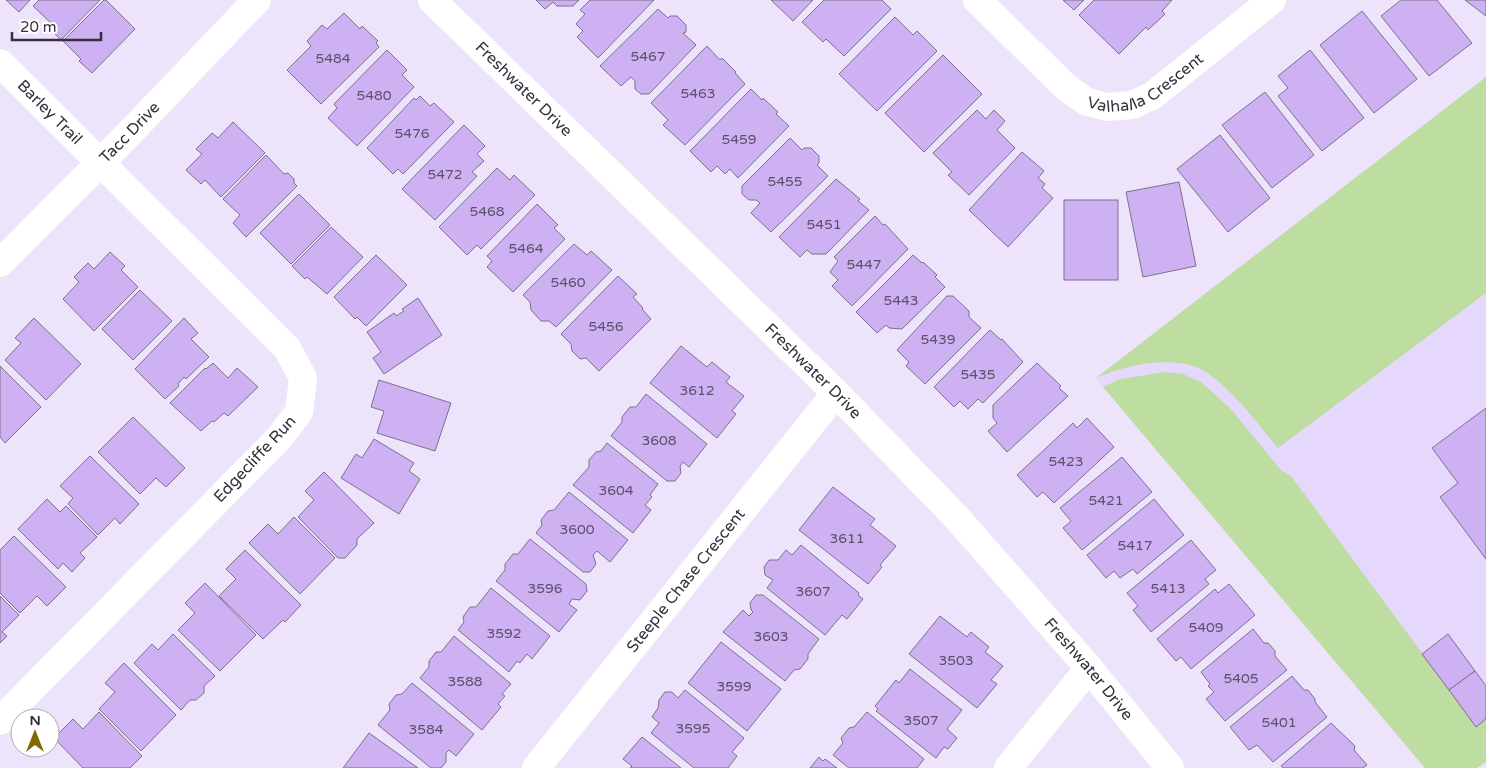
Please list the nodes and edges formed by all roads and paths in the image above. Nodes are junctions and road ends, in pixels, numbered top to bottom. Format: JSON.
{"nodes":[{"id":1,"x":256,"y":0,"type":"edge"},
{"id":2,"x":432,"y":0,"type":"edge"},
{"id":3,"x":978,"y":0,"type":"edge"},
{"id":4,"x":1272,"y":0,"type":"edge"},
{"id":5,"x":0,"y":63,"type":"edge"},
{"id":6,"x":101,"y":162,"type":"junction"},
{"id":7,"x":0,"y":262,"type":"edge"},
{"id":8,"x":836,"y":393,"type":"junction"},
{"id":9,"x":1089,"y":668,"type":"junction"},
{"id":10,"x":0,"y":721,"type":"edge"},
{"id":11,"x":536,"y":768,"type":"edge"},
{"id":12,"x":1008,"y":768,"type":"edge"},
{"id":13,"x":1170,"y":768,"type":"edge"}],
"edges":[{"from":1,"to":6,"type":"street","name":"Tacc Drive"},
{"from":2,"to":8,"type":"street","name":"Freshwater Drive"},
{"from":3,"to":4,"type":"street","name":"Valhalla Crescent"},
{"from":5,"to":6,"type":"street","name":"Barley Trail"},
{"from":6,"to":7,"type":"street","name":"Tacc Drive"},
{"from":6,"to":10,"type":"street","name":"Edgecliffe Run"},
{"from":8,"to":9,"type":"street","name":"Freshwater Drive"},
{"from":8,"to":11,"type":"street","name":"Steeple Chase Crescent"},
{"from":9,"to":12,"type":"street"},
{"from":9,"to":13,"type":"street","name":"Freshwater Drive"}]}
